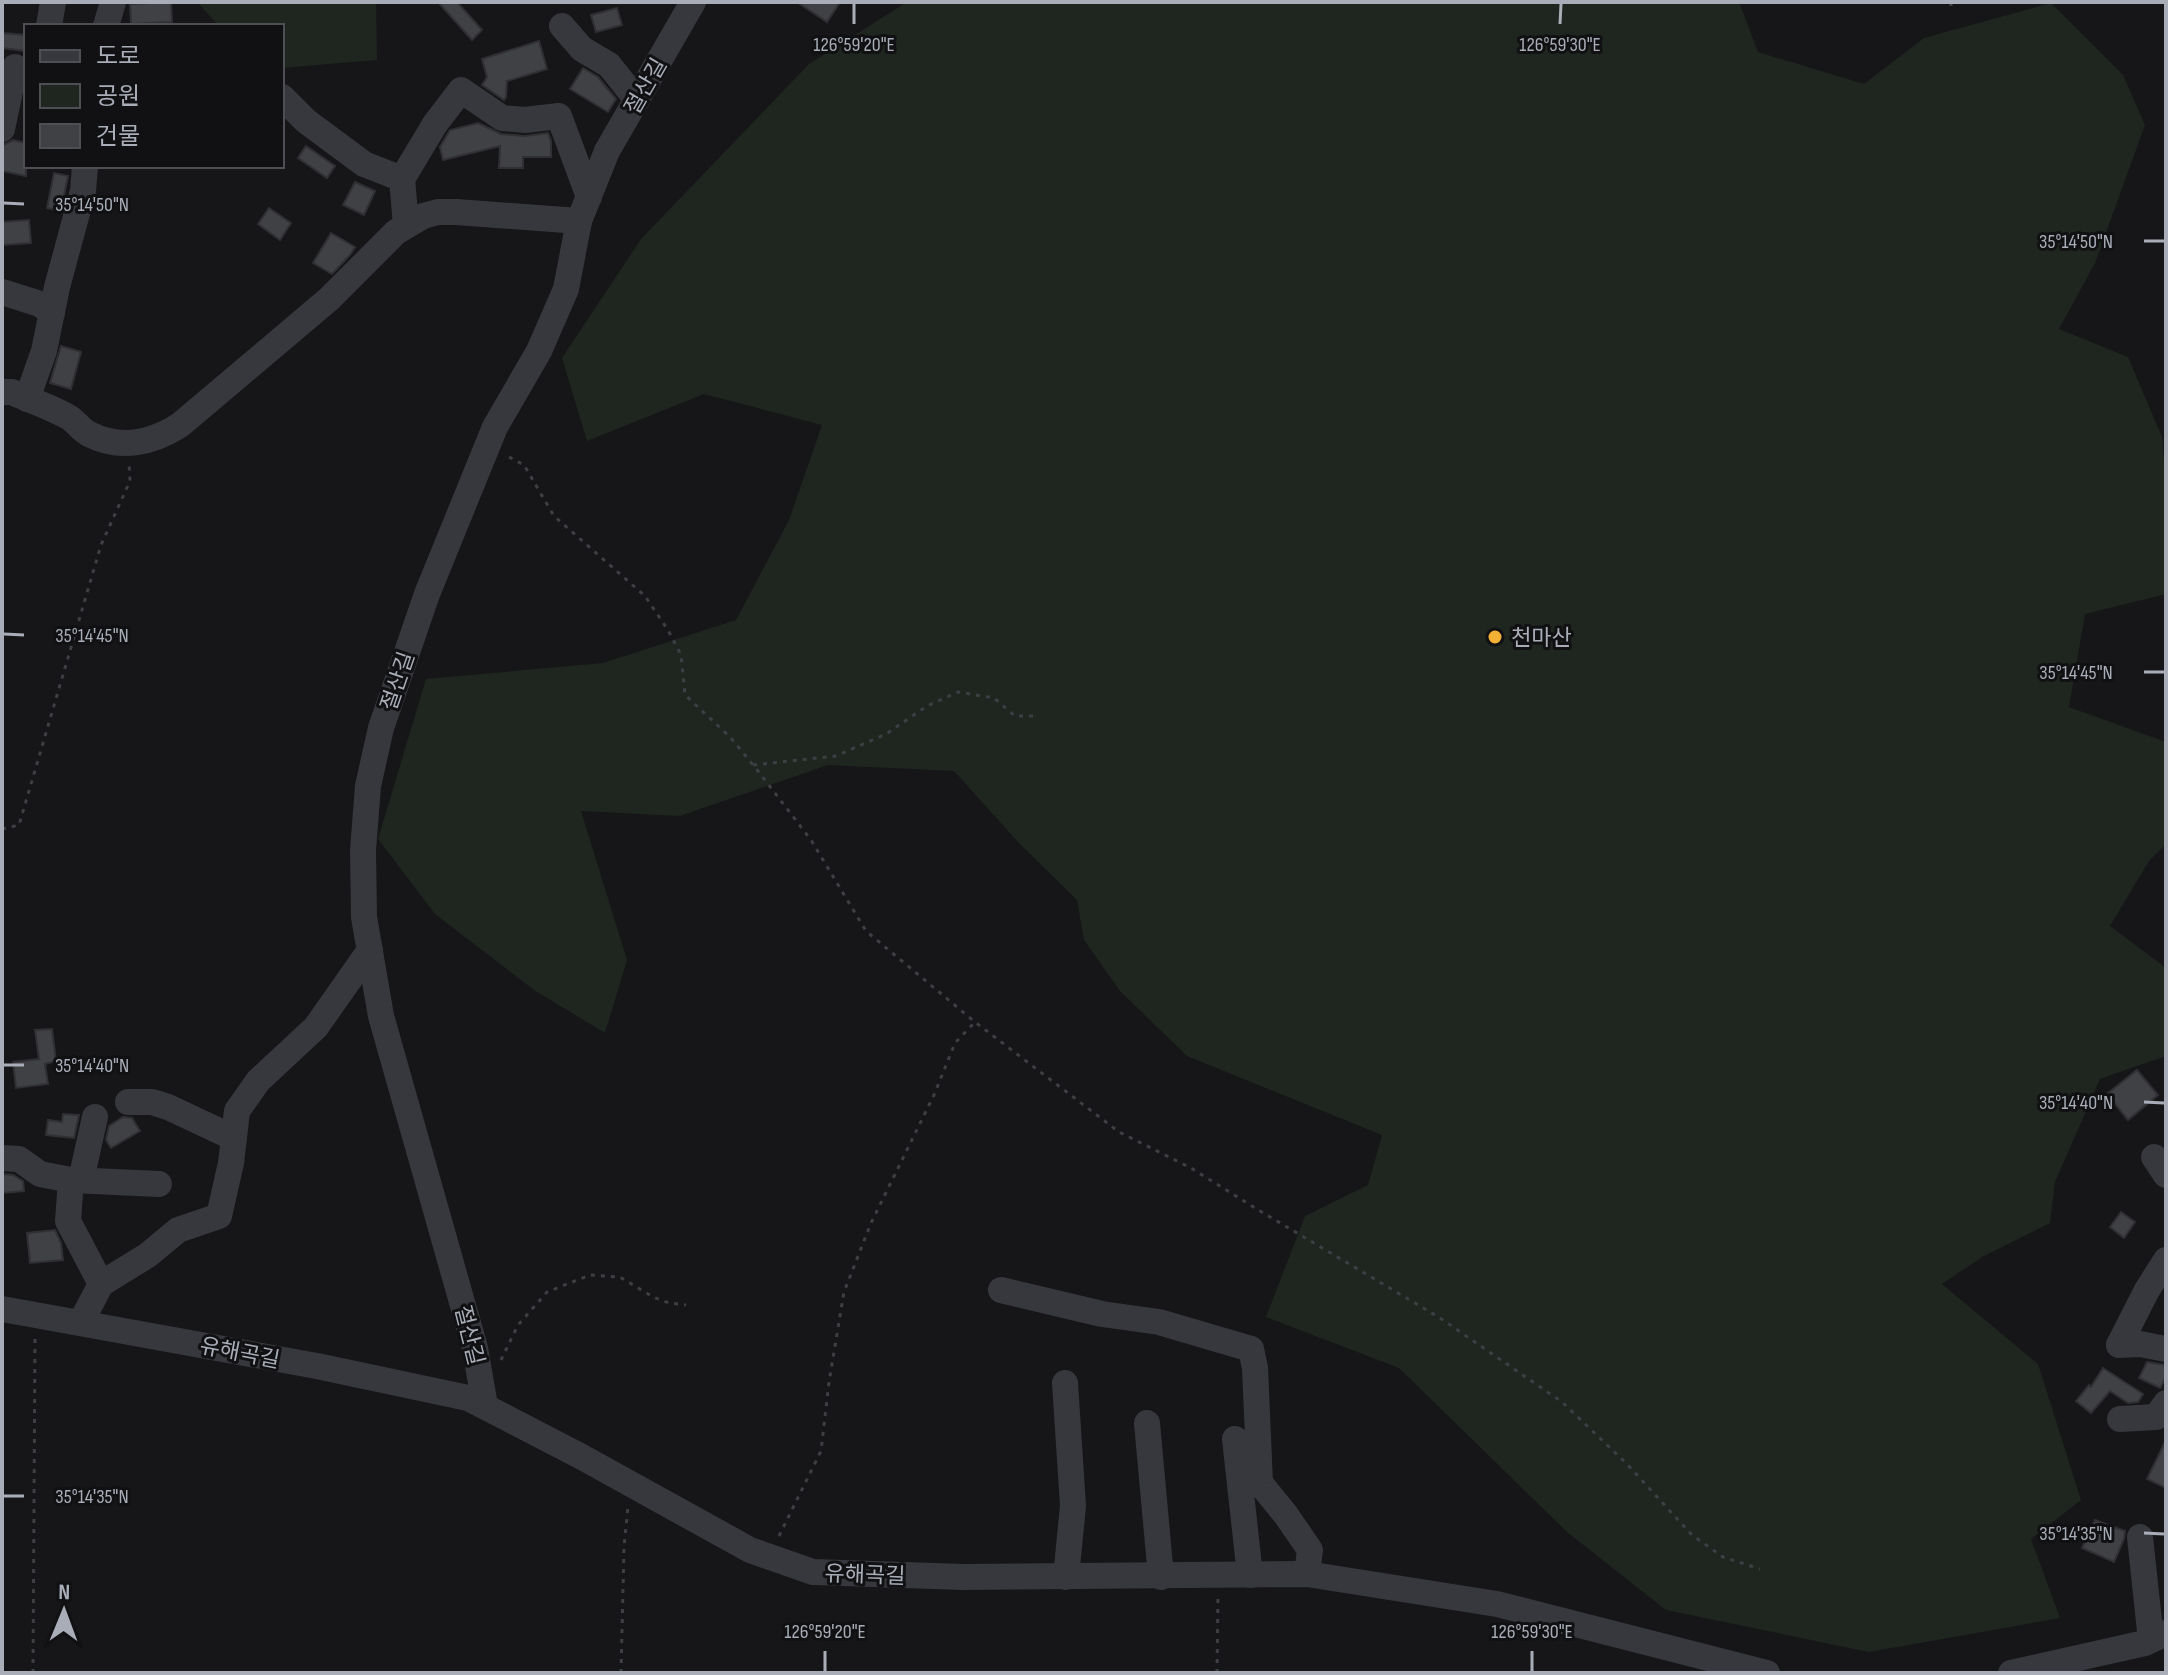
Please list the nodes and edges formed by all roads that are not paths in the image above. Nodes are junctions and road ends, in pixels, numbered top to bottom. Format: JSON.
{"nodes":[{"id":1,"x":53,"y":2,"type":"edge"},
{"id":2,"x":113,"y":2,"type":"edge"},
{"id":3,"x":692,"y":3,"type":"edge"},
{"id":4,"x":49,"y":24,"type":"edge"},
{"id":5,"x":107,"y":24,"type":"edge"},
{"id":6,"x":562,"y":26,"type":"dead end"},
{"id":7,"x":14,"y":67,"type":"edge"},
{"id":8,"x":284,"y":99,"type":"edge"},
{"id":9,"x":637,"y":100,"type":"junction"},
{"id":10,"x":2,"y":129,"type":"edge"},
{"id":11,"x":85,"y":168,"type":"edge"},
{"id":12,"x":402,"y":179,"type":"junction"},
{"id":13,"x":584,"y":209,"type":"junction"},
{"id":14,"x":406,"y":225,"type":"junction"},
{"id":15,"x":2,"y":292,"type":"edge"},
{"id":16,"x":52,"y":313,"type":"junction"},
{"id":17,"x":8,"y":394,"type":"edge"},
{"id":18,"x":370,"y":950,"type":"junction"},
{"id":19,"x":128,"y":1102,"type":"dead end"},
{"id":20,"x":95,"y":1117,"type":"dead end"},
{"id":21,"x":234,"y":1138,"type":"junction"},
{"id":22,"x":2,"y":1158,"type":"edge"},
{"id":23,"x":76,"y":1180,"type":"junction"},
{"id":24,"x":159,"y":1184,"type":"dead end"},
{"id":25,"x":2166,"y":1260,"type":"edge"},
{"id":26,"x":101,"y":1284,"type":"junction"},
{"id":27,"x":1001,"y":1290,"type":"dead end"},
{"id":28,"x":2,"y":1309,"type":"edge"},
{"id":29,"x":81,"y":1322,"type":"junction"},
{"id":30,"x":2166,"y":1349,"type":"edge"},
{"id":31,"x":1065,"y":1383,"type":"dead end"},
{"id":32,"x":2166,"y":1403,"type":"edge"},
{"id":33,"x":485,"y":1406,"type":"junction"},
{"id":34,"x":2120,"y":1419,"type":"dead end"},
{"id":35,"x":1147,"y":1423,"type":"dead end"},
{"id":36,"x":1235,"y":1439,"type":"dead end"},
{"id":37,"x":2140,"y":1537,"type":"dead end"},
{"id":38,"x":1307,"y":1574,"type":"junction"},
{"id":39,"x":1250,"y":1575,"type":"junction"},
{"id":40,"x":1066,"y":1577,"type":"junction"},
{"id":41,"x":1161,"y":1577,"type":"junction"},
{"id":42,"x":2159,"y":1636,"type":"edge"},
{"id":43,"x":1767,"y":1673,"type":"edge"},
{"id":44,"x":2011,"y":1673,"type":"edge"}],
"edges":[{"from":1,"to":4,"type":"street"},
{"from":2,"to":5,"type":"street"},
{"from":3,"to":9,"type":"street","name":"절산길"},
{"from":6,"to":9,"type":"street"},
{"from":7,"to":10,"type":"street"},
{"from":8,"to":12,"type":"street"},
{"from":9,"to":13,"type":"street","name":"절산길"},
{"from":11,"to":16,"type":"street"},
{"from":12,"to":13,"type":"street"},
{"from":12,"to":14,"type":"street"},
{"from":13,"to":14,"type":"street"},
{"from":13,"to":18,"type":"street","name":"절산길"},
{"from":14,"to":17,"type":"street"},
{"from":15,"to":16,"type":"street"},
{"from":16,"to":17,"type":"street"},
{"from":18,"to":21,"type":"street"},
{"from":18,"to":33,"type":"street","name":"절산길"},
{"from":19,"to":21,"type":"street"},
{"from":20,"to":23,"type":"street"},
{"from":21,"to":26,"type":"street"},
{"from":22,"to":23,"type":"street"},
{"from":23,"to":24,"type":"street"},
{"from":23,"to":26,"type":"street"},
{"from":25,"to":30,"type":"street"},
{"from":26,"to":29,"type":"street"},
{"from":27,"to":38,"type":"street"},
{"from":28,"to":29,"type":"street","name":"유해곡길"},
{"from":29,"to":33,"type":"street","name":"유해곡길"},
{"from":31,"to":40,"type":"street"},
{"from":32,"to":34,"type":"street"},
{"from":33,"to":40,"type":"street","name":"유해곡길"},
{"from":35,"to":41,"type":"street"},
{"from":36,"to":39,"type":"street"},
{"from":37,"to":42,"type":"street"},
{"from":38,"to":39,"type":"street","name":"유해곡길"},
{"from":38,"to":43,"type":"street","name":"유해곡길"},
{"from":39,"to":41,"type":"street","name":"유해곡길"},
{"from":40,"to":41,"type":"street","name":"유해곡길"},
{"from":42,"to":44,"type":"street"}]}
